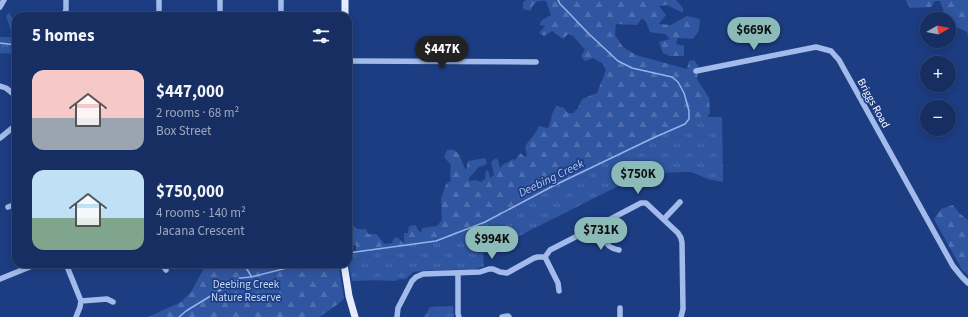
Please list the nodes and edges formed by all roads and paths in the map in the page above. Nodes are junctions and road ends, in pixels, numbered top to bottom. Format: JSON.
{"nodes":[{"id":1,"x":4,"y":0,"type":"edge"},
{"id":2,"x":66,"y":0,"type":"edge"},
{"id":3,"x":159,"y":0,"type":"edge"},
{"id":4,"x":220,"y":0,"type":"edge"},
{"id":5,"x":281,"y":0,"type":"edge"},
{"id":6,"x":345,"y":0,"type":"edge"},
{"id":7,"x":0,"y":7,"type":"edge"},
{"id":8,"x":65,"y":12,"type":"edge"},
{"id":9,"x":159,"y":12,"type":"edge"},
{"id":10,"x":220,"y":12,"type":"edge"},
{"id":11,"x":281,"y":12,"type":"edge"},
{"id":12,"x":345,"y":12,"type":"edge"},
{"id":13,"x":352,"y":61,"type":"edge"},
{"id":14,"x":536,"y":62,"type":"dead end"},
{"id":15,"x":696,"y":71,"type":"dead end"},
{"id":16,"x":0,"y":86,"type":"edge"},
{"id":17,"x":12,"y":92,"type":"edge"},
{"id":18,"x":12,"y":128,"type":"edge"},
{"id":19,"x":0,"y":138,"type":"edge"},
{"id":20,"x":680,"y":202,"type":"dead end"},
{"id":21,"x":12,"y":206,"type":"edge"},
{"id":22,"x":8,"y":207,"type":"dead end"},
{"id":23,"x":664,"y":219,"type":"junction"},
{"id":24,"x":598,"y":230,"type":"junction"},
{"id":25,"x":619,"y":250,"type":"dead end"},
{"id":26,"x":545,"y":258,"type":"junction"},
{"id":27,"x":28,"y":268,"type":"edge"},
{"id":28,"x":68,"y":268,"type":"edge"},
{"id":29,"x":345,"y":268,"type":"edge"},
{"id":30,"x":458,"y":274,"type":"junction"},
{"id":31,"x":0,"y":279,"type":"edge"},
{"id":32,"x":968,"y":283,"type":"edge"},
{"id":33,"x":559,"y":291,"type":"dead end"},
{"id":34,"x":81,"y":301,"type":"junction"},
{"id":35,"x":113,"y":302,"type":"dead end"},
{"id":36,"x":620,"y":308,"type":"dead end"},
{"id":37,"x":76,"y":317,"type":"edge"},
{"id":38,"x":355,"y":317,"type":"edge"},
{"id":39,"x":397,"y":317,"type":"edge"},
{"id":40,"x":459,"y":317,"type":"edge"},
{"id":41,"x":502,"y":317,"type":"edge"},
{"id":42,"x":509,"y":317,"type":"edge"},
{"id":43,"x":620,"y":317,"type":"edge"},
{"id":44,"x":681,"y":317,"type":"edge"}],
"edges":[{"from":1,"to":7,"type":"street"},
{"from":2,"to":8,"type":"street"},
{"from":3,"to":9,"type":"street"},
{"from":4,"to":10,"type":"street"},
{"from":5,"to":11,"type":"street"},
{"from":6,"to":12,"type":"main road"},
{"from":13,"to":14,"type":"street"},
{"from":15,"to":32,"type":"street","name":"Briggs Road"},
{"from":16,"to":17,"type":"street"},
{"from":18,"to":19,"type":"street"},
{"from":20,"to":23,"type":"street"},
{"from":21,"to":22,"type":"street"},
{"from":23,"to":24,"type":"street"},
{"from":23,"to":44,"type":"street"},
{"from":24,"to":25,"type":"street"},
{"from":24,"to":26,"type":"street"},
{"from":26,"to":30,"type":"street"},
{"from":26,"to":33,"type":"street"},
{"from":27,"to":31,"type":"street"},
{"from":28,"to":34,"type":"street"},
{"from":29,"to":38,"type":"main road"},
{"from":30,"to":39,"type":"street"},
{"from":30,"to":40,"type":"street"},
{"from":34,"to":35,"type":"street"},
{"from":34,"to":37,"type":"street"},
{"from":36,"to":43,"type":"street"},
{"from":41,"to":42,"type":"street"}]}
